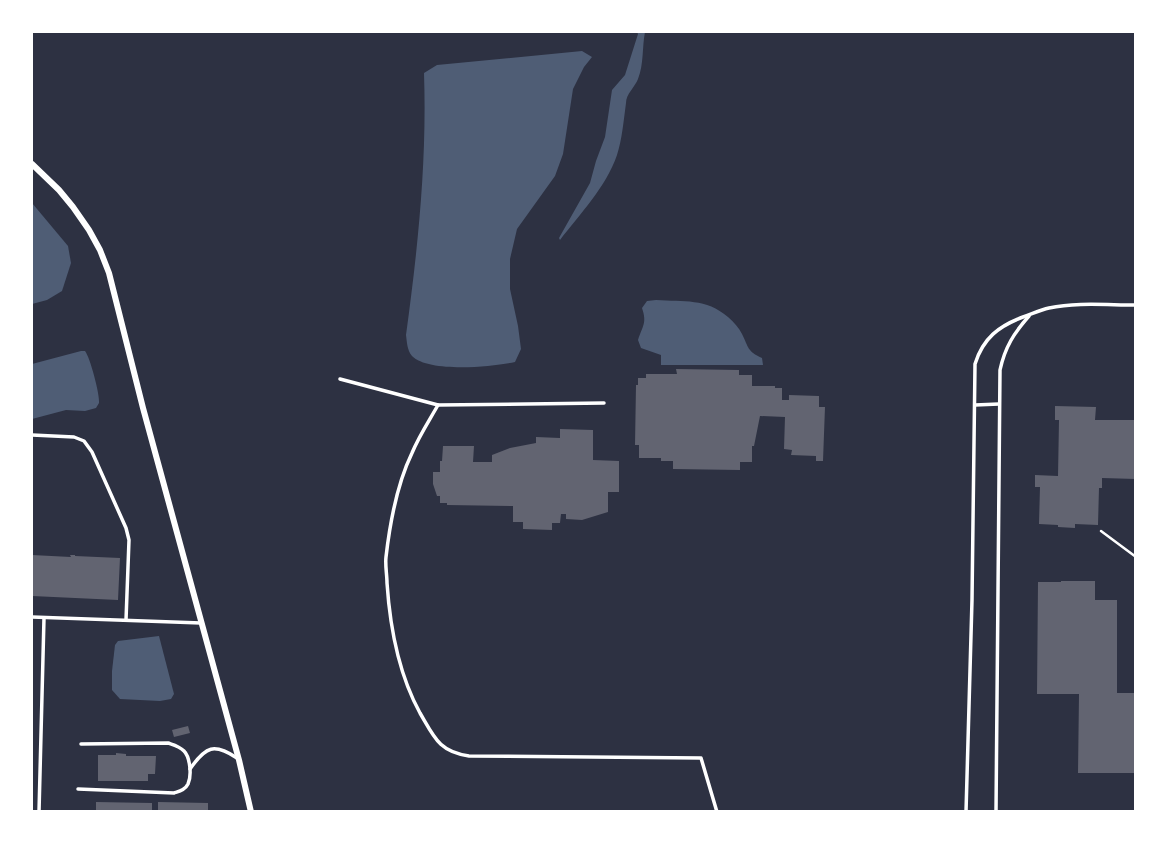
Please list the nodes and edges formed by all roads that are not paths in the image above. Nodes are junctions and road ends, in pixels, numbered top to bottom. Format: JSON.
{"nodes":[{"id":1,"x":32,"y":164,"type":"edge"},
{"id":2,"x":1136,"y":304,"type":"edge"},
{"id":3,"x":1031,"y":314,"type":"junction"},
{"id":4,"x":340,"y":379,"type":"dead end"},
{"id":5,"x":604,"y":403,"type":"dead end"},
{"id":6,"x":999,"y":404,"type":"junction"},
{"id":7,"x":438,"y":405,"type":"junction"},
{"id":8,"x":975,"y":405,"type":"junction"},
{"id":9,"x":32,"y":435,"type":"edge"},
{"id":10,"x":32,"y":617,"type":"edge"},
{"id":11,"x":44,"y":618,"type":"junction"},
{"id":12,"x":126,"y":620,"type":"junction"},
{"id":13,"x":202,"y":623,"type":"junction"},
{"id":14,"x":81,"y":744,"type":"dead end"},
{"id":15,"x":239,"y":760,"type":"junction"},
{"id":16,"x":189,"y":770,"type":"junction"},
{"id":17,"x":78,"y":789,"type":"dead end"},
{"id":18,"x":39,"y":811,"type":"edge"},
{"id":19,"x":251,"y":811,"type":"edge"},
{"id":20,"x":717,"y":811,"type":"edge"},
{"id":21,"x":966,"y":811,"type":"edge"},
{"id":22,"x":996,"y":811,"type":"edge"}],
"edges":[{"from":1,"to":13,"type":"street"},
{"from":2,"to":3,"type":"lane"},
{"from":3,"to":6,"type":"lane"},
{"from":3,"to":8,"type":"lane"},
{"from":4,"to":7,"type":"lane"},
{"from":5,"to":7,"type":"lane"},
{"from":6,"to":8,"type":"lane"},
{"from":6,"to":22,"type":"lane"},
{"from":7,"to":20,"type":"lane"},
{"from":8,"to":21,"type":"lane"},
{"from":9,"to":12,"type":"lane"},
{"from":10,"to":11,"type":"lane"},
{"from":11,"to":12,"type":"lane"},
{"from":11,"to":18,"type":"lane"},
{"from":12,"to":13,"type":"lane"},
{"from":13,"to":15,"type":"street"},
{"from":14,"to":16,"type":"lane"},
{"from":15,"to":16,"type":"lane"},
{"from":15,"to":19,"type":"street"},
{"from":16,"to":17,"type":"lane"}]}
